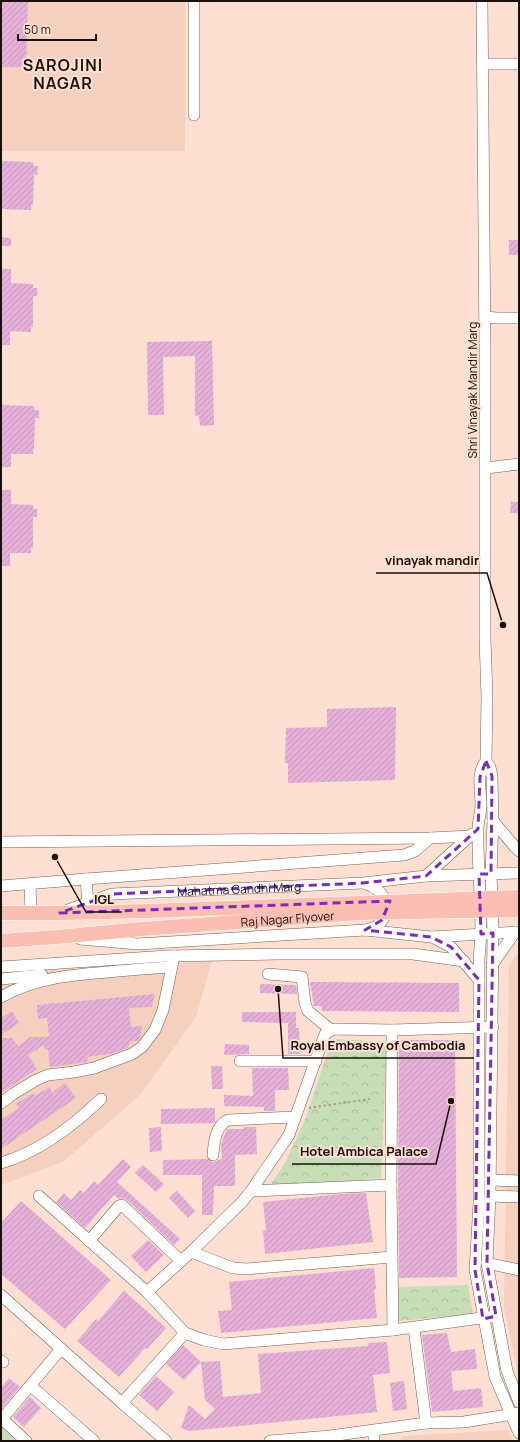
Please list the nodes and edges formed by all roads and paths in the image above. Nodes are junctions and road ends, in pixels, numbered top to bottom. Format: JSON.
{"nodes":[{"id":1,"x":194,"y":1,"type":"edge"},
{"id":2,"x":482,"y":1,"type":"edge"},
{"id":3,"x":483,"y":64,"type":"junction"},
{"id":4,"x":519,"y":64,"type":"edge"},
{"id":5,"x":194,"y":115,"type":"dead end"},
{"id":6,"x":485,"y":317,"type":"junction"},
{"id":7,"x":519,"y":318,"type":"edge"},
{"id":8,"x":519,"y":464,"type":"edge"},
{"id":9,"x":486,"y":468,"type":"junction"},
{"id":10,"x":486,"y":761,"type":"junction"},
{"id":11,"x":493,"y":820,"type":"junction"},
{"id":12,"x":474,"y":832,"type":"junction"},
{"id":13,"x":430,"y":838,"type":"junction"},
{"id":14,"x":1,"y":842,"type":"edge"},
{"id":15,"x":519,"y":851,"type":"edge"},
{"id":16,"x":519,"y":873,"type":"edge"},
{"id":17,"x":479,"y":874,"type":"junction"},
{"id":18,"x":491,"y":874,"type":"junction"},
{"id":19,"x":426,"y":876,"type":"junction"},
{"id":20,"x":86,"y":879,"type":"junction"},
{"id":21,"x":363,"y":883,"type":"junction"},
{"id":22,"x":30,"y":884,"type":"junction"},
{"id":23,"x":1,"y":886,"type":"edge"},
{"id":24,"x":519,"y":897,"type":"edge"},
{"id":25,"x":88,"y":903,"type":"junction"},
{"id":26,"x":519,"y":910,"type":"edge"},
{"id":27,"x":1,"y":913,"type":"edge"},
{"id":28,"x":31,"y":913,"type":"junction"},
{"id":29,"x":60,"y":913,"type":"junction"},
{"id":30,"x":365,"y":930,"type":"junction"},
{"id":31,"x":517,"y":932,"type":"edge"},
{"id":32,"x":493,"y":933,"type":"junction"},
{"id":33,"x":481,"y":934,"type":"junction"},
{"id":34,"x":280,"y":935,"type":"junction"},
{"id":35,"x":431,"y":936,"type":"junction"},
{"id":36,"x":57,"y":937,"type":"junction"},
{"id":37,"x":1,"y":941,"type":"edge"},
{"id":38,"x":279,"y":954,"type":"junction"},
{"id":39,"x":173,"y":961,"type":"junction"},
{"id":40,"x":464,"y":961,"type":"junction"},
{"id":41,"x":492,"y":965,"type":"junction"},
{"id":42,"x":1,"y":967,"type":"edge"},
{"id":43,"x":268,"y":974,"type":"dead end"},
{"id":44,"x":1,"y":979,"type":"edge"},
{"id":45,"x":479,"y":980,"type":"junction"},
{"id":46,"x":1,"y":997,"type":"edge"},
{"id":47,"x":480,"y":1027,"type":"junction"},
{"id":48,"x":493,"y":1027,"type":"junction"},
{"id":49,"x":331,"y":1030,"type":"junction"},
{"id":50,"x":392,"y":1030,"type":"junction"},
{"id":51,"x":240,"y":1061,"type":"dead end"},
{"id":52,"x":316,"y":1061,"type":"junction"},
{"id":53,"x":101,"y":1099,"type":"dead end"},
{"id":54,"x":370,"y":1099,"type":"dead end"},
{"id":55,"x":1,"y":1103,"type":"edge"},
{"id":56,"x":297,"y":1113,"type":"junction"},
{"id":57,"x":213,"y":1155,"type":"dead end"},
{"id":58,"x":1,"y":1163,"type":"edge"},
{"id":59,"x":490,"y":1180,"type":"junction"},
{"id":60,"x":519,"y":1181,"type":"edge"},
{"id":61,"x":391,"y":1184,"type":"junction"},
{"id":62,"x":251,"y":1191,"type":"junction"},
{"id":63,"x":39,"y":1196,"type":"dead end"},
{"id":64,"x":490,"y":1196,"type":"junction"},
{"id":65,"x":519,"y":1197,"type":"edge"},
{"id":66,"x":89,"y":1241,"type":"junction"},
{"id":67,"x":191,"y":1252,"type":"junction"},
{"id":68,"x":392,"y":1257,"type":"junction"},
{"id":69,"x":181,"y":1261,"type":"junction"},
{"id":70,"x":487,"y":1263,"type":"junction"},
{"id":71,"x":519,"y":1270,"type":"edge"},
{"id":72,"x":146,"y":1292,"type":"junction"},
{"id":73,"x":1,"y":1295,"type":"edge"},
{"id":74,"x":496,"y":1316,"type":"junction"},
{"id":75,"x":483,"y":1319,"type":"junction"},
{"id":76,"x":414,"y":1328,"type":"junction"},
{"id":77,"x":393,"y":1330,"type":"junction"},
{"id":78,"x":185,"y":1334,"type":"junction"},
{"id":79,"x":61,"y":1349,"type":"junction"},
{"id":80,"x":31,"y":1386,"type":"junction"},
{"id":81,"x":122,"y":1402,"type":"junction"},
{"id":82,"x":519,"y":1402,"type":"edge"},
{"id":83,"x":515,"y":1414,"type":"edge"},
{"id":84,"x":1,"y":1418,"type":"edge"},
{"id":85,"x":426,"y":1422,"type":"junction"},
{"id":86,"x":519,"y":1433,"type":"edge"},
{"id":87,"x":374,"y":1436,"type":"edge"},
{"id":88,"x":26,"y":1441,"type":"edge"},
{"id":89,"x":94,"y":1441,"type":"edge"},
{"id":90,"x":166,"y":1441,"type":"edge"},
{"id":91,"x":270,"y":1441,"type":"edge"}],
"edges":[{"from":1,"to":5,"type":"street"},
{"from":2,"to":3,"type":"street","name":"Shri Vinayak Mandir Marg"},
{"from":3,"to":4,"type":"street"},
{"from":3,"to":6,"type":"street","name":"Shri Vinayak Mandir Marg"},
{"from":6,"to":7,"type":"street"},
{"from":6,"to":9,"type":"street","name":"Shri Vinayak Mandir Marg"},
{"from":8,"to":9,"type":"street"},
{"from":9,"to":10,"type":"street","name":"Shri Vinayak Mandir Marg"},
{"from":10,"to":11,"type":"street"},
{"from":10,"to":12,"type":"street","name":"Shri Vinayak Mandir Marg"},
{"from":11,"to":15,"type":"street"},
{"from":11,"to":18,"type":"street"},
{"from":12,"to":13,"type":"street"},
{"from":12,"to":17,"type":"street"},
{"from":12,"to":19,"type":"street"},
{"from":13,"to":14,"type":"street"},
{"from":13,"to":20,"type":"street"},
{"from":16,"to":18,"type":"street","name":"Mahatma Gandhi Marg"},
{"from":17,"to":18,"type":"street","name":"Mahatma Gandhi Marg"},
{"from":17,"to":19,"type":"street","name":"Mahatma Gandhi Marg"},
{"from":17,"to":33,"type":"street"},
{"from":18,"to":32,"type":"street"},
{"from":19,"to":21,"type":"street","name":"Mahatma Gandhi Marg"},
{"from":20,"to":22,"type":"street"},
{"from":20,"to":25,"type":"street"},
{"from":21,"to":25,"type":"street","name":"Mahatma Gandhi Marg"},
{"from":21,"to":30,"type":"street"},
{"from":22,"to":23,"type":"street"},
{"from":22,"to":28,"type":"street"},
{"from":24,"to":29,"type":"main road","name":"Raj Nagar Flyover","bridge":true},
{"from":25,"to":29,"type":"street","name":"Mahatma Gandhi Marg"},
{"from":26,"to":36,"type":"main road","name":"Raj Nagar Flyover","bridge":true},
{"from":27,"to":28,"type":"main road","name":"Mahatma Gandhi Marg"},
{"from":28,"to":29,"type":"main road","name":"Mahatma Gandhi Marg"},
{"from":30,"to":34,"type":"street"},
{"from":30,"to":35,"type":"street"},
{"from":31,"to":32,"type":"street"},
{"from":31,"to":41,"type":"street"},
{"from":32,"to":33,"type":"street"},
{"from":32,"to":41,"type":"street"},
{"from":33,"to":35,"type":"street"},
{"from":33,"to":45,"type":"street"},
{"from":34,"to":36,"type":"street"},
{"from":34,"to":38,"type":"street"},
{"from":35,"to":40,"type":"street"},
{"from":36,"to":37,"type":"main road"},
{"from":38,"to":39,"type":"street"},
{"from":38,"to":40,"type":"street"},
{"from":39,"to":42,"type":"street"},
{"from":39,"to":44,"type":"street"},
{"from":39,"to":46,"type":"street"},
{"from":39,"to":55,"type":"street"},
{"from":40,"to":45,"type":"street"},
{"from":41,"to":48,"type":"street"},
{"from":43,"to":49,"type":"street"},
{"from":45,"to":47,"type":"street"},
{"from":47,"to":48,"type":"street"},
{"from":47,"to":50,"type":"street"},
{"from":47,"to":75,"type":"street"},
{"from":48,"to":59,"type":"street"},
{"from":49,"to":50,"type":"street"},
{"from":49,"to":52,"type":"street"},
{"from":50,"to":61,"type":"street"},
{"from":51,"to":52,"type":"street"},
{"from":52,"to":56,"type":"street"},
{"from":53,"to":58,"type":"street"},
{"from":54,"to":56,"type":"path"},
{"from":56,"to":57,"type":"street"},
{"from":56,"to":62,"type":"street"},
{"from":59,"to":60,"type":"street"},
{"from":59,"to":64,"type":"street"},
{"from":61,"to":62,"type":"street"},
{"from":61,"to":68,"type":"street"},
{"from":62,"to":67,"type":"street"},
{"from":63,"to":66,"type":"street"},
{"from":64,"to":65,"type":"street"},
{"from":64,"to":70,"type":"street"},
{"from":66,"to":69,"type":"street"},
{"from":66,"to":72,"type":"street"},
{"from":67,"to":68,"type":"street"},
{"from":67,"to":69,"type":"street"},
{"from":68,"to":77,"type":"street"},
{"from":69,"to":72,"type":"street"},
{"from":70,"to":71,"type":"street"},
{"from":70,"to":74,"type":"street"},
{"from":72,"to":78,"type":"street"},
{"from":73,"to":79,"type":"street"},
{"from":74,"to":75,"type":"street"},
{"from":74,"to":82,"type":"street"},
{"from":75,"to":76,"type":"street"},
{"from":75,"to":83,"type":"street"},
{"from":76,"to":77,"type":"street"},
{"from":76,"to":85,"type":"street"},
{"from":77,"to":78,"type":"street"},
{"from":78,"to":81,"type":"street"},
{"from":79,"to":80,"type":"street"},
{"from":79,"to":81,"type":"street"},
{"from":80,"to":84,"type":"street"},
{"from":80,"to":89,"type":"street"},
{"from":81,"to":90,"type":"street"},
{"from":83,"to":85,"type":"street"},
{"from":83,"to":86,"type":"street"},
{"from":84,"to":88,"type":"street"},
{"from":85,"to":87,"type":"street"},
{"from":87,"to":91,"type":"street"}]}
